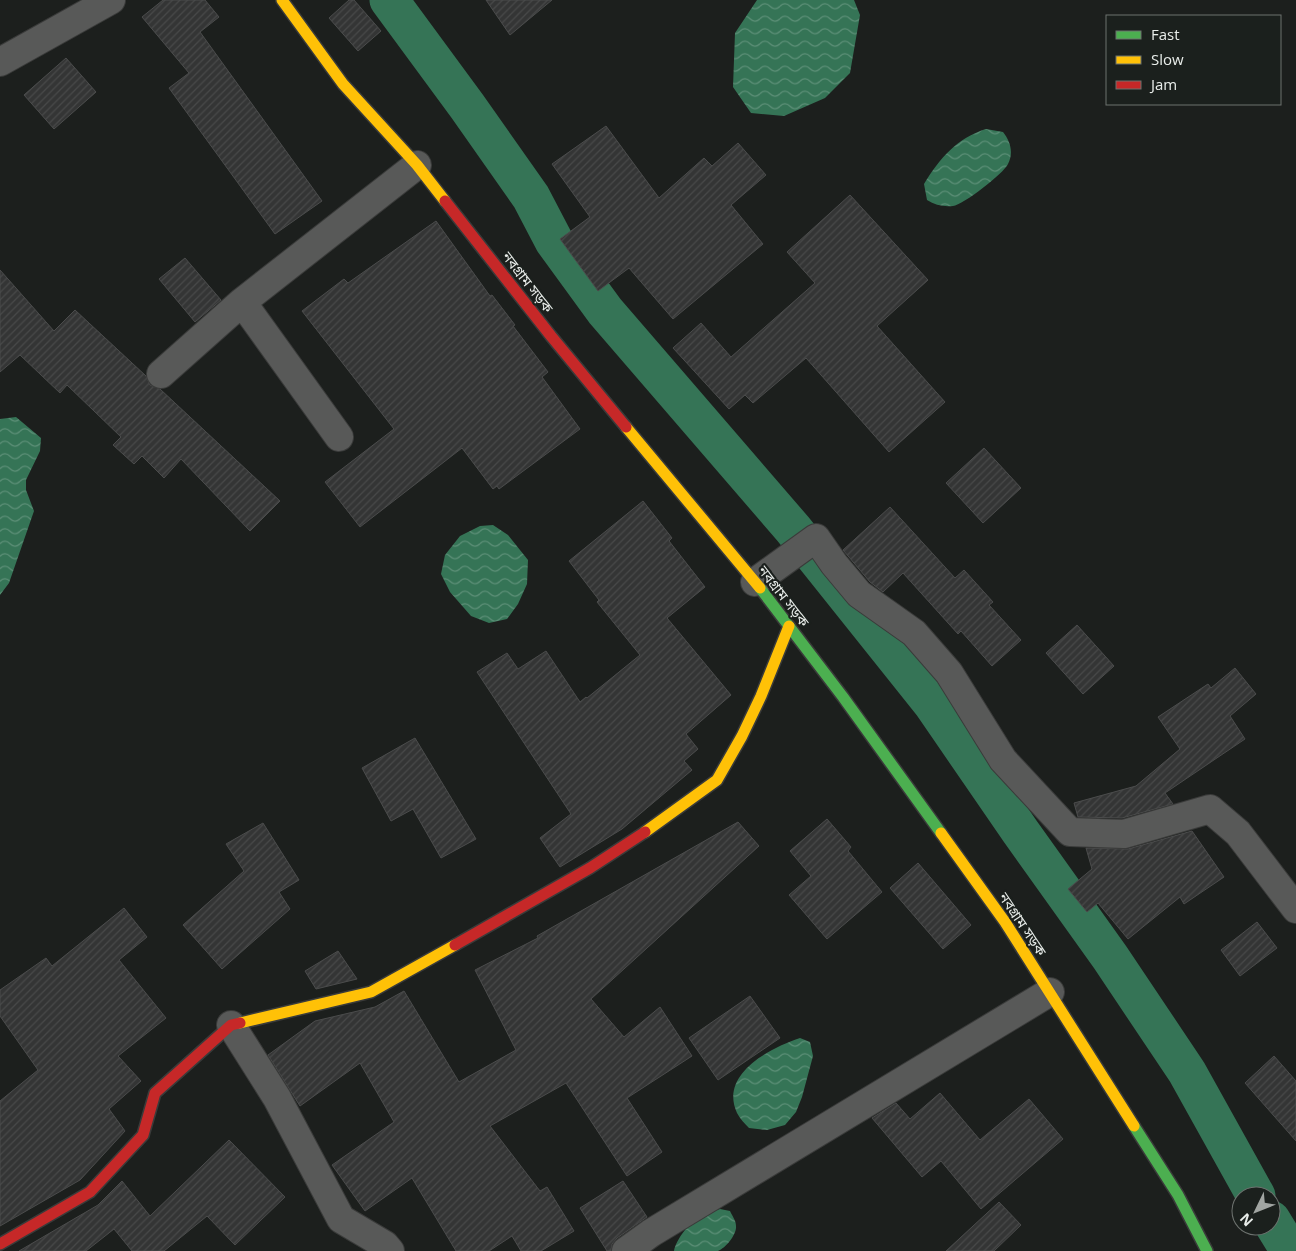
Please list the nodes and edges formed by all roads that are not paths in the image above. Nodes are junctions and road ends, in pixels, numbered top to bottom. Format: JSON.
{"nodes":[{"id":1,"x":111,"y":0,"type":"edge"},
{"id":2,"x":282,"y":0,"type":"edge"},
{"id":3,"x":0,"y":62,"type":"edge"},
{"id":4,"x":416,"y":166,"type":"junction"},
{"id":5,"x":242,"y":302,"type":"junction"},
{"id":6,"x":161,"y":374,"type":"dead end"},
{"id":7,"x":339,"y":437,"type":"dead end"},
{"id":8,"x":755,"y":582,"type":"junction"},
{"id":9,"x":789,"y":626,"type":"junction"},
{"id":10,"x":1296,"y":909,"type":"edge"},
{"id":11,"x":1050,"y":992,"type":"junction"},
{"id":12,"x":230,"y":1025,"type":"junction"},
{"id":13,"x":0,"y":1244,"type":"edge"},
{"id":14,"x":390,"y":1251,"type":"edge"},
{"id":15,"x":626,"y":1251,"type":"edge"},
{"id":16,"x":1207,"y":1251,"type":"edge"}],
"edges":[{"from":1,"to":3,"type":"street"},
{"from":2,"to":4,"type":"main road","name":"নবগ্রাম সড়ক"},
{"from":4,"to":5,"type":"street"},
{"from":4,"to":8,"type":"main road","name":"নবগ্রাম সড়ক"},
{"from":5,"to":6,"type":"street"},
{"from":5,"to":7,"type":"street"},
{"from":8,"to":9,"type":"main road","name":"নবগ্রাম সড়ক"},
{"from":8,"to":10,"type":"street"},
{"from":9,"to":11,"type":"main road","name":"নবগ্রাম সড়ক"},
{"from":9,"to":12,"type":"main road"},
{"from":11,"to":15,"type":"street"},
{"from":11,"to":16,"type":"main road","name":"নবগ্রাম সড়ক"},
{"from":12,"to":13,"type":"main road"},
{"from":12,"to":14,"type":"street"}]}
